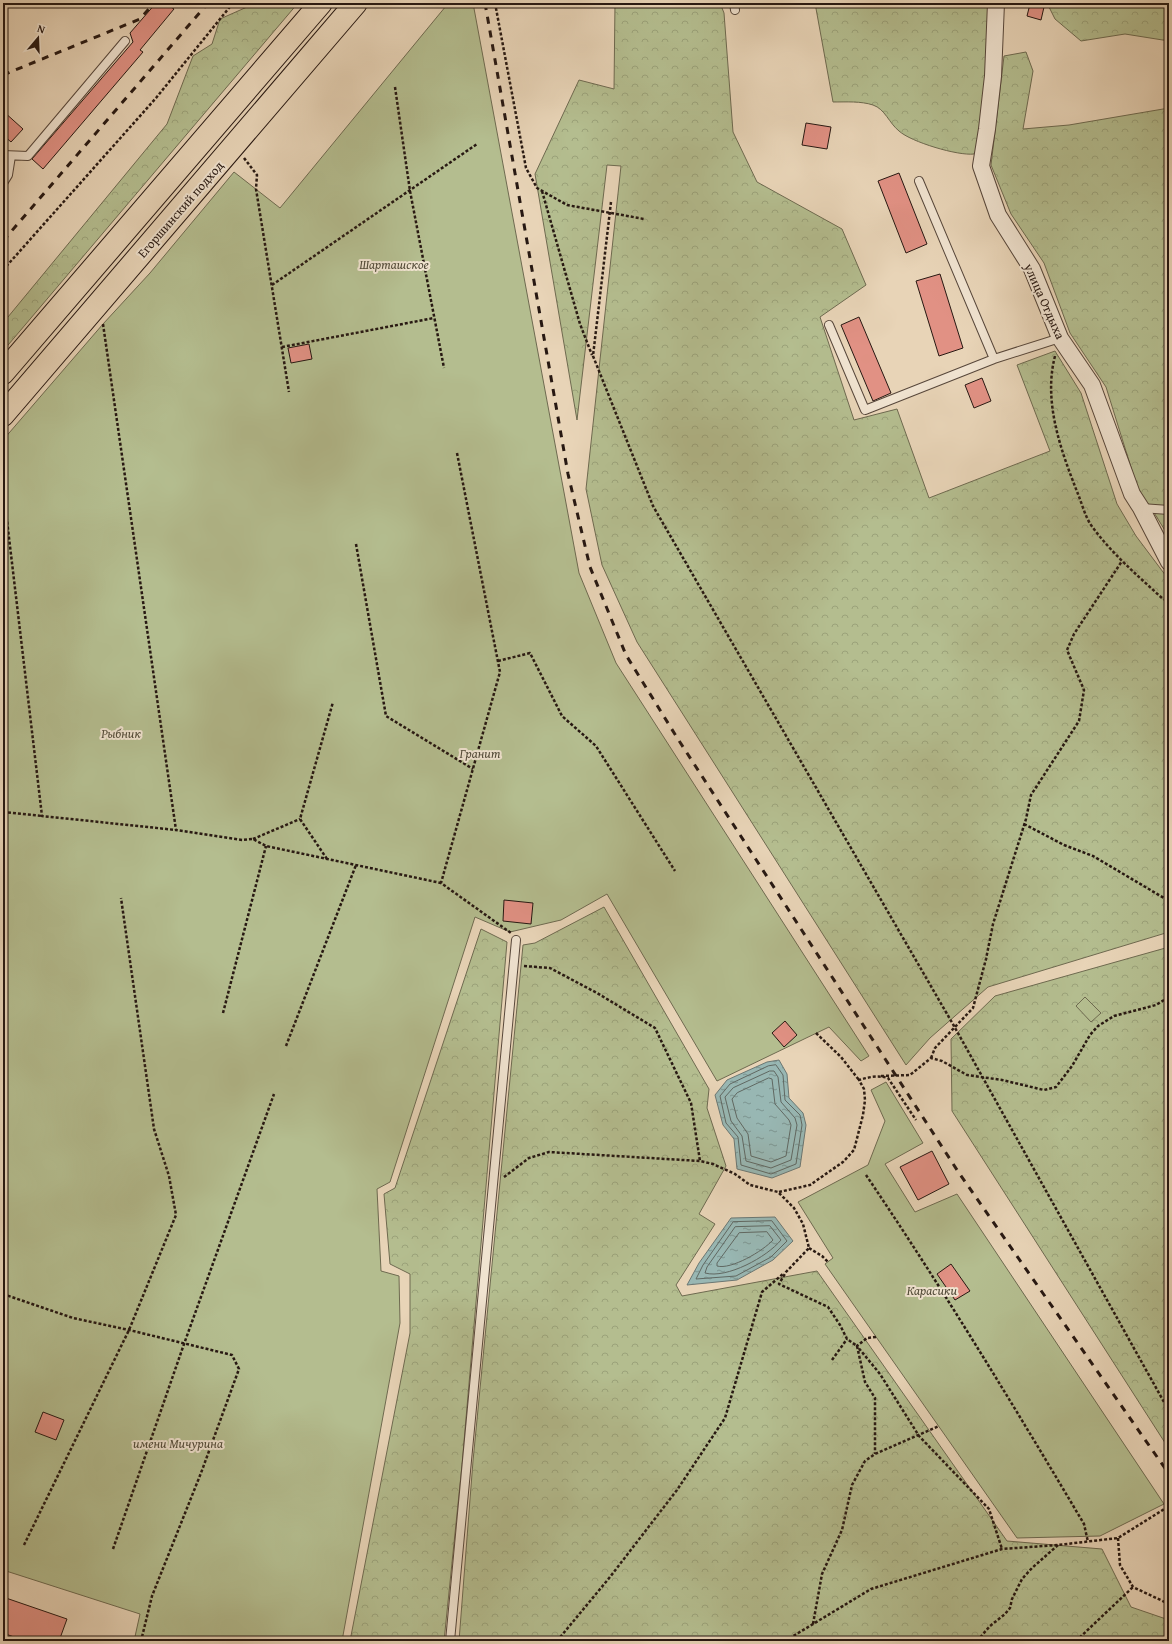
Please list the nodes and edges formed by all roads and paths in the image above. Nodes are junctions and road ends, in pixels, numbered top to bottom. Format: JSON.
{"nodes":[{"id":1,"x":233,"y":3,"type":"edge"},
{"id":2,"x":321,"y":3,"type":"edge"},
{"id":3,"x":356,"y":3,"type":"edge"},
{"id":4,"x":495,"y":3,"type":"edge"},
{"id":5,"x":996,"y":3,"type":"edge"},
{"id":6,"x":125,"y":41,"type":"dead end"},
{"id":7,"x":395,"y":87,"type":"dead end"},
{"id":8,"x":477,"y":144,"type":"dead end"},
{"id":9,"x":234,"y":145,"type":"junction"},
{"id":10,"x":7,"y":155,"type":"edge"},
{"id":11,"x":919,"y":181,"type":"dead end"},
{"id":12,"x":3,"y":183,"type":"edge"},
{"id":13,"x":410,"y":191,"type":"junction"},
{"id":14,"x":542,"y":191,"type":"junction"},
{"id":15,"x":611,"y":202,"type":"dead end"},
{"id":16,"x":610,"y":213,"type":"junction"},
{"id":17,"x":644,"y":219,"type":"dead end"},
{"id":18,"x":3,"y":270,"type":"edge"},
{"id":19,"x":272,"y":285,"type":"junction"},
{"id":20,"x":90,"y":314,"type":"junction"},
{"id":21,"x":434,"y":318,"type":"junction"},
{"id":22,"x":830,"y":325,"type":"dead end"},
{"id":23,"x":1060,"y":338,"type":"junction"},
{"id":24,"x":282,"y":347,"type":"junction"},
{"id":25,"x":593,"y":356,"type":"junction"},
{"id":26,"x":994,"y":359,"type":"junction"},
{"id":27,"x":444,"y":368,"type":"dead end"},
{"id":28,"x":3,"y":373,"type":"edge"},
{"id":29,"x":289,"y":392,"type":"dead end"},
{"id":30,"x":3,"y":415,"type":"edge"},
{"id":31,"x":457,"y":453,"type":"dead end"},
{"id":32,"x":3,"y":487,"type":"edge"},
{"id":33,"x":1141,"y":508,"type":"junction"},
{"id":34,"x":1169,"y":510,"type":"edge"},
{"id":35,"x":356,"y":544,"type":"dead end"},
{"id":36,"x":1122,"y":561,"type":"junction"},
{"id":37,"x":1169,"y":562,"type":"edge"},
{"id":38,"x":1169,"y":601,"type":"edge"},
{"id":39,"x":498,"y":661,"type":"junction"},
{"id":40,"x":333,"y":702,"type":"dead end"},
{"id":41,"x":473,"y":769,"type":"junction"},
{"id":42,"x":3,"y":812,"type":"edge"},
{"id":43,"x":42,"y":816,"type":"junction"},
{"id":44,"x":300,"y":818,"type":"junction"},
{"id":45,"x":1024,"y":824,"type":"junction"},
{"id":46,"x":176,"y":830,"type":"junction"},
{"id":47,"x":254,"y":839,"type":"junction"},
{"id":48,"x":266,"y":846,"type":"junction"},
{"id":49,"x":327,"y":859,"type":"junction"},
{"id":50,"x":356,"y":865,"type":"junction"},
{"id":51,"x":675,"y":871,"type":"dead end"},
{"id":52,"x":441,"y":883,"type":"junction"},
{"id":53,"x":120,"y":898,"type":"dead end"},
{"id":54,"x":1169,"y":900,"type":"edge"},
{"id":55,"x":516,"y":940,"type":"joint"},
{"id":56,"x":513,"y":964,"type":"junction"},
{"id":57,"x":1169,"y":997,"type":"edge"},
{"id":58,"x":223,"y":1013,"type":"dead end"},
{"id":59,"x":954,"y":1026,"type":"junction"},
{"id":60,"x":816,"y":1033,"type":"dead end"},
{"id":61,"x":286,"y":1046,"type":"dead end"},
{"id":62,"x":931,"y":1058,"type":"junction"},
{"id":63,"x":881,"y":1076,"type":"junction"},
{"id":64,"x":982,"y":1078,"type":"junction"},
{"id":65,"x":860,"y":1080,"type":"junction"},
{"id":66,"x":274,"y":1094,"type":"dead end"},
{"id":67,"x":916,"y":1120,"type":"dead end"},
{"id":68,"x":700,"y":1161,"type":"junction"},
{"id":69,"x":866,"y":1175,"type":"dead end"},
{"id":70,"x":493,"y":1188,"type":"junction"},
{"id":71,"x":778,"y":1192,"type":"junction"},
{"id":72,"x":809,"y":1248,"type":"junction"},
{"id":73,"x":828,"y":1262,"type":"dead end"},
{"id":74,"x":786,"y":1272,"type":"junction"},
{"id":75,"x":3,"y":1294,"type":"edge"},
{"id":76,"x":129,"y":1330,"type":"junction"},
{"id":77,"x":876,"y":1337,"type":"dead end"},
{"id":78,"x":847,"y":1339,"type":"junction"},
{"id":79,"x":184,"y":1344,"type":"junction"},
{"id":80,"x":857,"y":1346,"type":"junction"},
{"id":81,"x":832,"y":1360,"type":"dead end"},
{"id":82,"x":1169,"y":1411,"type":"edge"},
{"id":83,"x":939,"y":1426,"type":"dead end"},
{"id":84,"x":919,"y":1436,"type":"junction"},
{"id":85,"x":875,"y":1454,"type":"junction"},
{"id":86,"x":1169,"y":1506,"type":"edge"},
{"id":87,"x":1166,"y":1508,"type":"junction"},
{"id":88,"x":1169,"y":1514,"type":"edge"},
{"id":89,"x":1118,"y":1538,"type":"junction"},
{"id":90,"x":1088,"y":1542,"type":"junction"},
{"id":91,"x":24,"y":1544,"type":"dead end"},
{"id":92,"x":1058,"y":1545,"type":"junction"},
{"id":93,"x":113,"y":1549,"type":"dead end"},
{"id":94,"x":1002,"y":1549,"type":"junction"},
{"id":95,"x":1134,"y":1587,"type":"junction"},
{"id":96,"x":1169,"y":1604,"type":"edge"},
{"id":97,"x":813,"y":1624,"type":"junction"},
{"id":98,"x":141,"y":1641,"type":"edge"},
{"id":99,"x":450,"y":1641,"type":"edge"},
{"id":100,"x":557,"y":1641,"type":"edge"},
{"id":101,"x":785,"y":1641,"type":"edge"},
{"id":102,"x":977,"y":1641,"type":"edge"},
{"id":103,"x":1076,"y":1641,"type":"edge"}],
"edges":[{"from":1,"to":18,"type":"path"},
{"from":2,"to":28,"type":"main road","name":"Егоршинский подход"},
{"from":3,"to":9,"type":"main road","name":"Егоршинский подход"},
{"from":4,"to":14,"type":"path"},
{"from":5,"to":23,"type":"street","name":"улица Отдыха"},
{"from":6,"to":10,"type":"lane"},
{"from":7,"to":13,"type":"path"},
{"from":8,"to":13,"type":"path"},
{"from":9,"to":19,"type":"path"},
{"from":9,"to":20,"type":"main road","name":"Егоршинский подход"},
{"from":10,"to":12,"type":"lane"},
{"from":11,"to":26,"type":"lane"},
{"from":13,"to":19,"type":"path"},
{"from":13,"to":21,"type":"path"},
{"from":14,"to":16,"type":"path"},
{"from":14,"to":25,"type":"path"},
{"from":15,"to":16,"type":"path"},
{"from":16,"to":17,"type":"path"},
{"from":16,"to":25,"type":"path"},
{"from":19,"to":24,"type":"path"},
{"from":20,"to":30,"type":"main road","name":"Егоршинский подход"},
{"from":20,"to":46,"type":"path"},
{"from":21,"to":24,"type":"path"},
{"from":21,"to":27,"type":"path"},
{"from":22,"to":26,"type":"lane"},
{"from":23,"to":26,"type":"lane"},
{"from":23,"to":33,"type":"street","name":"улица Отдыха"},
{"from":23,"to":36,"type":"path"},
{"from":24,"to":29,"type":"path"},
{"from":25,"to":59,"type":"path"},
{"from":31,"to":39,"type":"path"},
{"from":32,"to":43,"type":"path"},
{"from":33,"to":34,"type":"lane"},
{"from":33,"to":37,"type":"street","name":"улица Отдыха"},
{"from":35,"to":41,"type":"path"},
{"from":36,"to":38,"type":"path"},
{"from":36,"to":45,"type":"path"},
{"from":39,"to":41,"type":"path"},
{"from":39,"to":51,"type":"path"},
{"from":40,"to":44,"type":"path"},
{"from":41,"to":52,"type":"path"},
{"from":42,"to":43,"type":"path"},
{"from":43,"to":46,"type":"path"},
{"from":44,"to":47,"type":"path"},
{"from":44,"to":49,"type":"path"},
{"from":45,"to":54,"type":"path"},
{"from":45,"to":59,"type":"path"},
{"from":46,"to":47,"type":"path"},
{"from":47,"to":48,"type":"path"},
{"from":48,"to":49,"type":"path"},
{"from":48,"to":58,"type":"path"},
{"from":49,"to":50,"type":"path"},
{"from":50,"to":52,"type":"path"},
{"from":50,"to":61,"type":"path"},
{"from":52,"to":55,"type":"path"},
{"from":53,"to":76,"type":"path"},
{"from":55,"to":56,"type":"lane"},
{"from":56,"to":68,"type":"path"},
{"from":56,"to":70,"type":"lane"},
{"from":57,"to":64,"type":"path"},
{"from":59,"to":62,"type":"path"},
{"from":59,"to":64,"type":"path"},
{"from":60,"to":65,"type":"path"},
{"from":62,"to":63,"type":"path"},
{"from":62,"to":64,"type":"path"},
{"from":63,"to":65,"type":"path"},
{"from":63,"to":67,"type":"path"},
{"from":64,"to":82,"type":"path"},
{"from":65,"to":71,"type":"path"},
{"from":66,"to":79,"type":"path"},
{"from":68,"to":70,"type":"path"},
{"from":68,"to":71,"type":"path"},
{"from":69,"to":90,"type":"path"},
{"from":70,"to":99,"type":"lane"},
{"from":71,"to":72,"type":"path"},
{"from":72,"to":73,"type":"path"},
{"from":72,"to":74,"type":"path"},
{"from":74,"to":78,"type":"path"},
{"from":74,"to":100,"type":"path"},
{"from":75,"to":76,"type":"path"},
{"from":76,"to":79,"type":"path"},
{"from":76,"to":91,"type":"path"},
{"from":77,"to":80,"type":"path"},
{"from":78,"to":80,"type":"path"},
{"from":78,"to":81,"type":"path"},
{"from":79,"to":93,"type":"path"},
{"from":79,"to":98,"type":"path"},
{"from":80,"to":84,"type":"path"},
{"from":80,"to":85,"type":"path"},
{"from":83,"to":84,"type":"path"},
{"from":84,"to":85,"type":"path"},
{"from":84,"to":94,"type":"path"},
{"from":85,"to":97,"type":"path"},
{"from":86,"to":87,"type":"path"},
{"from":87,"to":88,"type":"path"},
{"from":87,"to":89,"type":"path"},
{"from":89,"to":90,"type":"path"},
{"from":89,"to":95,"type":"path"},
{"from":90,"to":92,"type":"path"},
{"from":92,"to":94,"type":"path"},
{"from":92,"to":102,"type":"path"},
{"from":94,"to":97,"type":"path"},
{"from":95,"to":96,"type":"path"},
{"from":95,"to":103,"type":"path"},
{"from":97,"to":101,"type":"path"}]}
